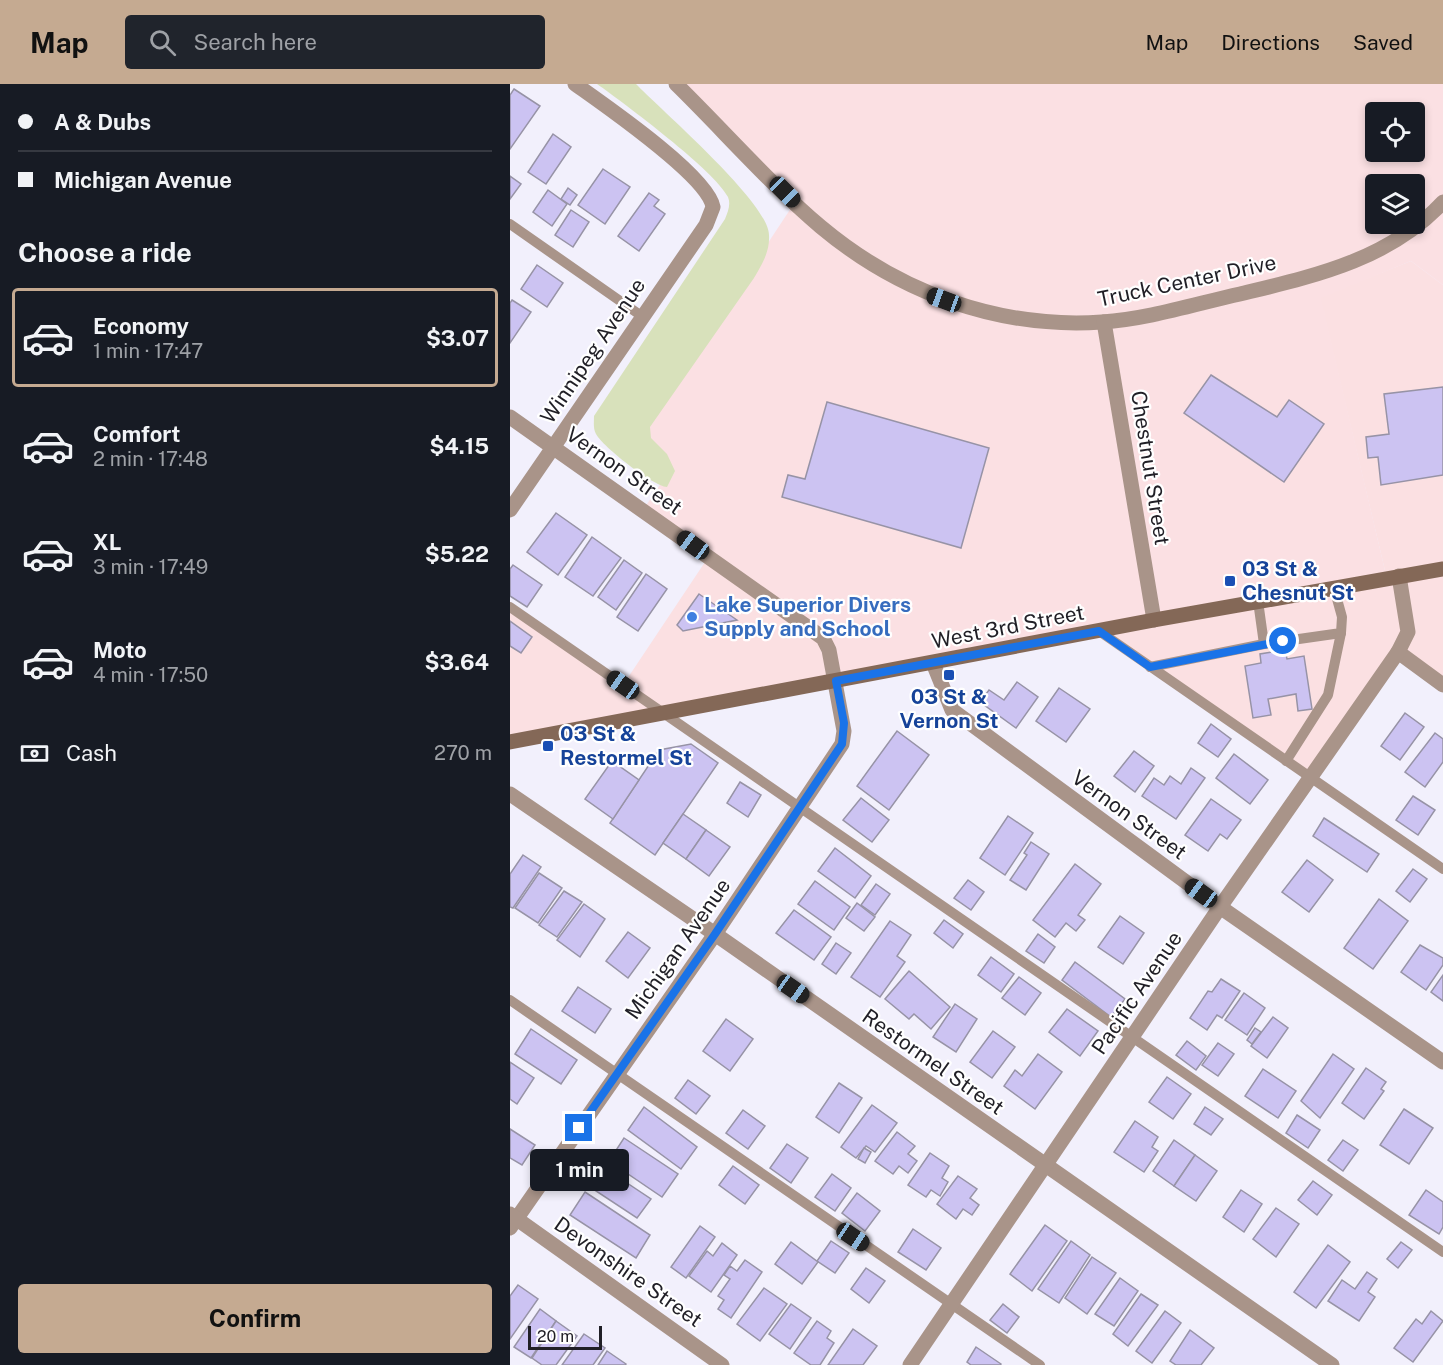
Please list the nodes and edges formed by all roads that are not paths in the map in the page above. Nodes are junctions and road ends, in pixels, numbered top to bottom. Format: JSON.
{"nodes":[{"id":1,"x":574,"y":84,"type":"edge"},
{"id":2,"x":676,"y":84,"type":"edge"},
{"id":3,"x":1443,"y":202,"type":"edge"},
{"id":4,"x":510,"y":224,"type":"edge"},
{"id":5,"x":643,"y":316,"type":"junction"},
{"id":6,"x":1104,"y":322,"type":"junction"},
{"id":7,"x":510,"y":417,"type":"edge"},
{"id":8,"x":553,"y":447,"type":"junction"},
{"id":9,"x":510,"y":510,"type":"edge"},
{"id":10,"x":1443,"y":568,"type":"edge"},
{"id":11,"x":1399,"y":576,"type":"junction"},
{"id":12,"x":1334,"y":588,"type":"junction"},
{"id":13,"x":1258,"y":601,"type":"junction"},
{"id":14,"x":510,"y":607,"type":"edge"},
{"id":15,"x":1154,"y":620,"type":"junction"},
{"id":16,"x":1099,"y":631,"type":"junction"},
{"id":17,"x":1341,"y":633,"type":"junction"},
{"id":18,"x":1264,"y":644,"type":"junction"},
{"id":19,"x":1398,"y":652,"type":"junction"},
{"id":20,"x":933,"y":663,"type":"junction"},
{"id":21,"x":1150,"y":667,"type":"junction"},
{"id":22,"x":836,"y":681,"type":"junction"},
{"id":23,"x":1443,"y":685,"type":"edge"},
{"id":24,"x":662,"y":712,"type":"junction"},
{"id":25,"x":510,"y":742,"type":"edge"},
{"id":26,"x":1286,"y":761,"type":"junction"},
{"id":27,"x":1310,"y":777,"type":"junction"},
{"id":28,"x":510,"y":794,"type":"edge"},
{"id":29,"x":800,"y":805,"type":"junction"},
{"id":30,"x":1443,"y":869,"type":"edge"},
{"id":31,"x":1220,"y":908,"type":"junction"},
{"id":32,"x":715,"y":934,"type":"junction"},
{"id":33,"x":510,"y":1000,"type":"edge"},
{"id":34,"x":1132,"y":1038,"type":"junction"},
{"id":35,"x":1443,"y":1062,"type":"edge"},
{"id":36,"x":617,"y":1073,"type":"junction"},
{"id":37,"x":1045,"y":1167,"type":"junction"},
{"id":38,"x":512,"y":1220,"type":"edge"},
{"id":39,"x":1443,"y":1252,"type":"edge"},
{"id":40,"x":952,"y":1305,"type":"junction"},
{"id":41,"x":722,"y":1365,"type":"edge"},
{"id":42,"x":910,"y":1365,"type":"edge"},
{"id":43,"x":1040,"y":1365,"type":"edge"},
{"id":44,"x":1332,"y":1365,"type":"edge"}],
"edges":[{"from":1,"to":5,"type":"street","name":"Winnipeg Avenue"},
{"from":2,"to":6,"type":"street","name":"Truck Center Drive"},
{"from":3,"to":6,"type":"street","name":"Truck Center Drive"},
{"from":4,"to":5,"type":"lane"},
{"from":5,"to":8,"type":"street","name":"Winnipeg Avenue"},
{"from":6,"to":15,"type":"street","name":"Chestnut Street"},
{"from":7,"to":8,"type":"street","name":"Vernon Street"},
{"from":8,"to":9,"type":"street","name":"Winnipeg Avenue"},
{"from":8,"to":22,"type":"street","name":"Vernon Street"},
{"from":10,"to":11,"type":"main road","name":"West 3rd Street"},
{"from":11,"to":12,"type":"main road","name":"West 3rd Street"},
{"from":11,"to":19,"type":"street","name":"Pacific Avenue"},
{"from":12,"to":13,"type":"main road","name":"West 3rd Street"},
{"from":12,"to":17,"type":"lane"},
{"from":13,"to":15,"type":"main road","name":"West 3rd Street"},
{"from":13,"to":18,"type":"lane"},
{"from":14,"to":24,"type":"lane"},
{"from":15,"to":16,"type":"main road","name":"West 3rd Street"},
{"from":16,"to":20,"type":"main road","name":"West 3rd Street"},
{"from":16,"to":21,"type":"lane"},
{"from":17,"to":18,"type":"lane"},
{"from":17,"to":26,"type":"lane"},
{"from":18,"to":21,"type":"lane"},
{"from":19,"to":23,"type":"street"},
{"from":19,"to":27,"type":"street","name":"Pacific Avenue"},
{"from":20,"to":22,"type":"main road","name":"West 3rd Street"},
{"from":20,"to":31,"type":"street","name":"Vernon Street"},
{"from":21,"to":26,"type":"lane"},
{"from":22,"to":24,"type":"main road","name":"West 3rd Street"},
{"from":22,"to":29,"type":"street","name":"Michigan Avenue"},
{"from":24,"to":25,"type":"main road","name":"West 3rd Street"},
{"from":24,"to":29,"type":"lane"},
{"from":26,"to":27,"type":"lane"},
{"from":27,"to":30,"type":"lane"},
{"from":27,"to":31,"type":"street","name":"Pacific Avenue"},
{"from":28,"to":32,"type":"street","name":"Restormel Street"},
{"from":29,"to":32,"type":"street","name":"Michigan Avenue"},
{"from":29,"to":34,"type":"lane"},
{"from":31,"to":34,"type":"street","name":"Pacific Avenue"},
{"from":31,"to":35,"type":"street","name":"Vernon Street"},
{"from":32,"to":36,"type":"street","name":"Michigan Avenue"},
{"from":32,"to":37,"type":"street","name":"Restormel Street"},
{"from":33,"to":36,"type":"lane"},
{"from":34,"to":37,"type":"street","name":"Pacific Avenue"},
{"from":34,"to":39,"type":"lane"},
{"from":36,"to":38,"type":"street","name":"Michigan Avenue"},
{"from":36,"to":40,"type":"lane"},
{"from":37,"to":40,"type":"street","name":"Pacific Avenue"},
{"from":37,"to":44,"type":"street","name":"Restormel Street"},
{"from":38,"to":41,"type":"street","name":"Devonshire Street"},
{"from":40,"to":42,"type":"street","name":"Pacific Avenue"},
{"from":40,"to":43,"type":"lane"}]}
